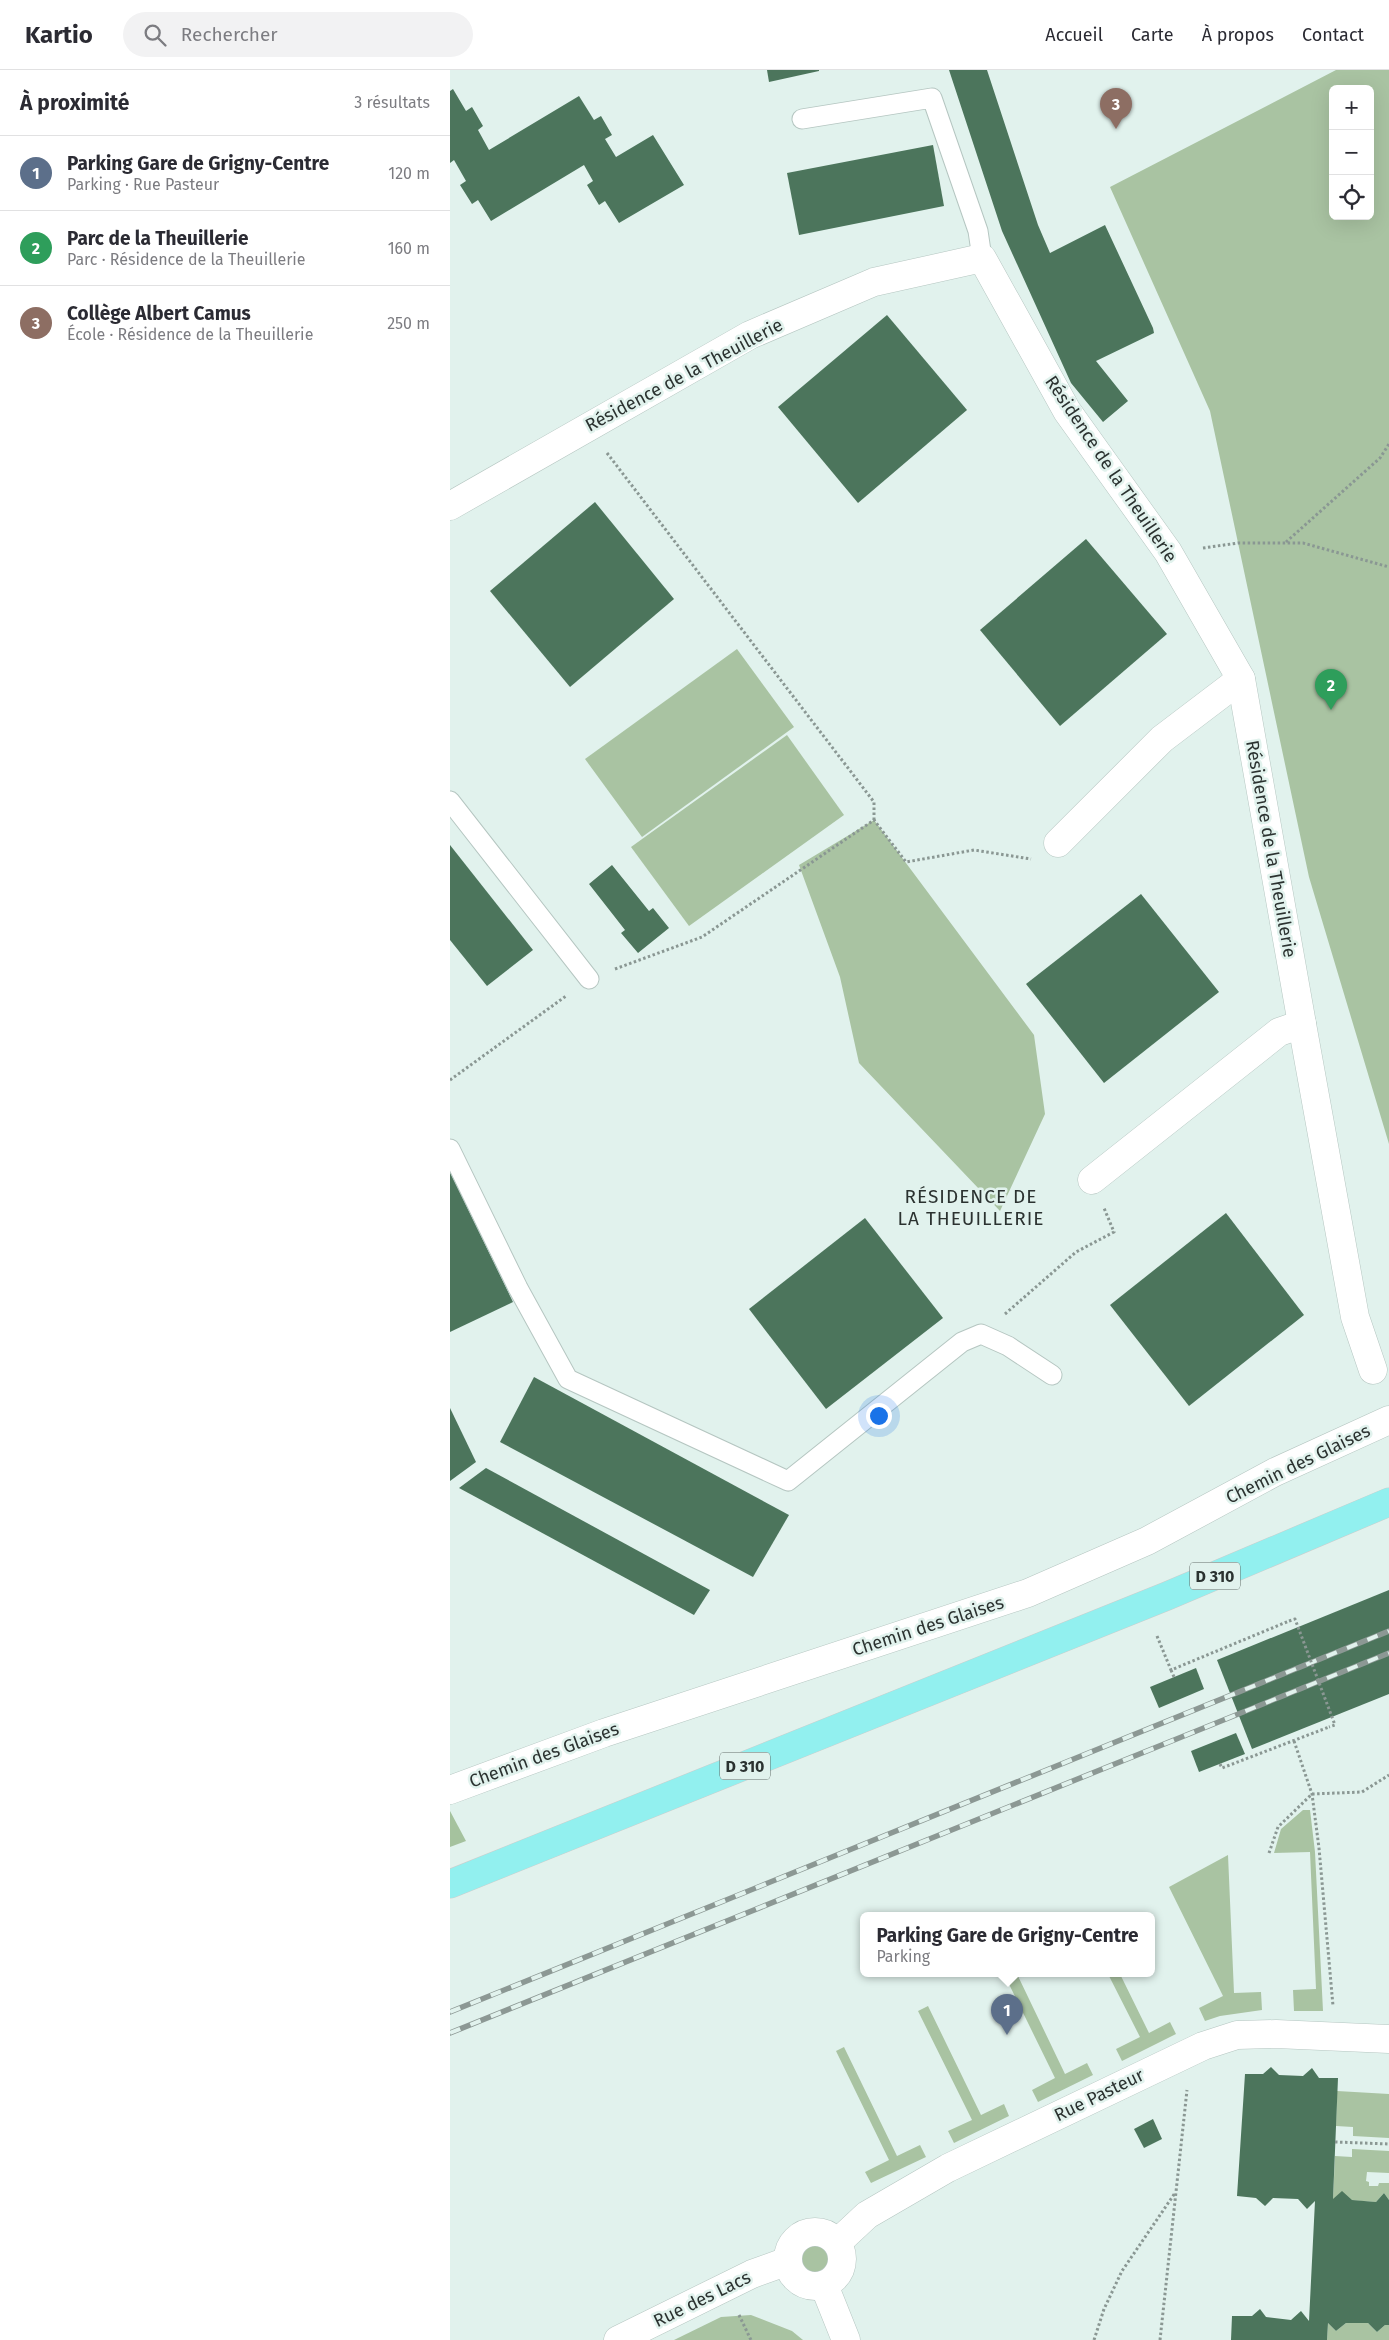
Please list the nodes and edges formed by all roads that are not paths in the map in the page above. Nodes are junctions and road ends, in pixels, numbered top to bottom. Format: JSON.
{"nodes":[{"id":1,"x":802,"y":119,"type":"dead end"},
{"id":2,"x":982,"y":258,"type":"junction"},
{"id":3,"x":450,"y":506,"type":"edge"},
{"id":4,"x":1241,"y":679,"type":"junction"},
{"id":5,"x":450,"y":801,"type":"edge"},
{"id":6,"x":1058,"y":843,"type":"road end"},
{"id":7,"x":589,"y":979,"type":"road end"},
{"id":8,"x":1302,"y":1024,"type":"junction"},
{"id":9,"x":450,"y":1149,"type":"edge"},
{"id":10,"x":1092,"y":1180,"type":"road end"},
{"id":11,"x":1374,"y":1370,"type":"dead end"},
{"id":12,"x":1052,"y":1375,"type":"dead end"},
{"id":13,"x":1389,"y":1420,"type":"edge"},
{"id":14,"x":1389,"y":1502,"type":"edge"},
{"id":15,"x":450,"y":1790,"type":"edge"},
{"id":16,"x":450,"y":1884,"type":"edge"},
{"id":17,"x":1389,"y":2039,"type":"edge"},
{"id":18,"x":837,"y":2243,"type":"junction"},
{"id":19,"x":788,"y":2261,"type":"junction"},
{"id":20,"x":824,"y":2285,"type":"junction"},
{"id":21,"x":618,"y":2340,"type":"edge"},
{"id":22,"x":846,"y":2340,"type":"edge"}],
"edges":[{"from":1,"to":2,"type":"lane"},
{"from":2,"to":3,"type":"street","name":"Résidence de la Theuillerie"},
{"from":2,"to":4,"type":"street","name":"Résidence de la Theuillerie"},
{"from":4,"to":6,"type":"street"},
{"from":4,"to":8,"type":"street","name":"Résidence de la Theuillerie"},
{"from":5,"to":7,"type":"lane"},
{"from":8,"to":10,"type":"street"},
{"from":8,"to":11,"type":"street","name":"Résidence de la Theuillerie"},
{"from":9,"to":12,"type":"lane"},
{"from":13,"to":15,"type":"street","name":"Chemin des Glaises"},
{"from":14,"to":16,"type":"main road","number":"D 310"},
{"from":17,"to":18,"type":"street","name":"Rue Pasteur"},
{"from":18,"to":19,"type":"street"},
{"from":18,"to":20,"type":"street"},
{"from":19,"to":20,"type":"street"},
{"from":19,"to":21,"type":"street","name":"Rue des Lacs"},
{"from":20,"to":22,"type":"street"}]}
